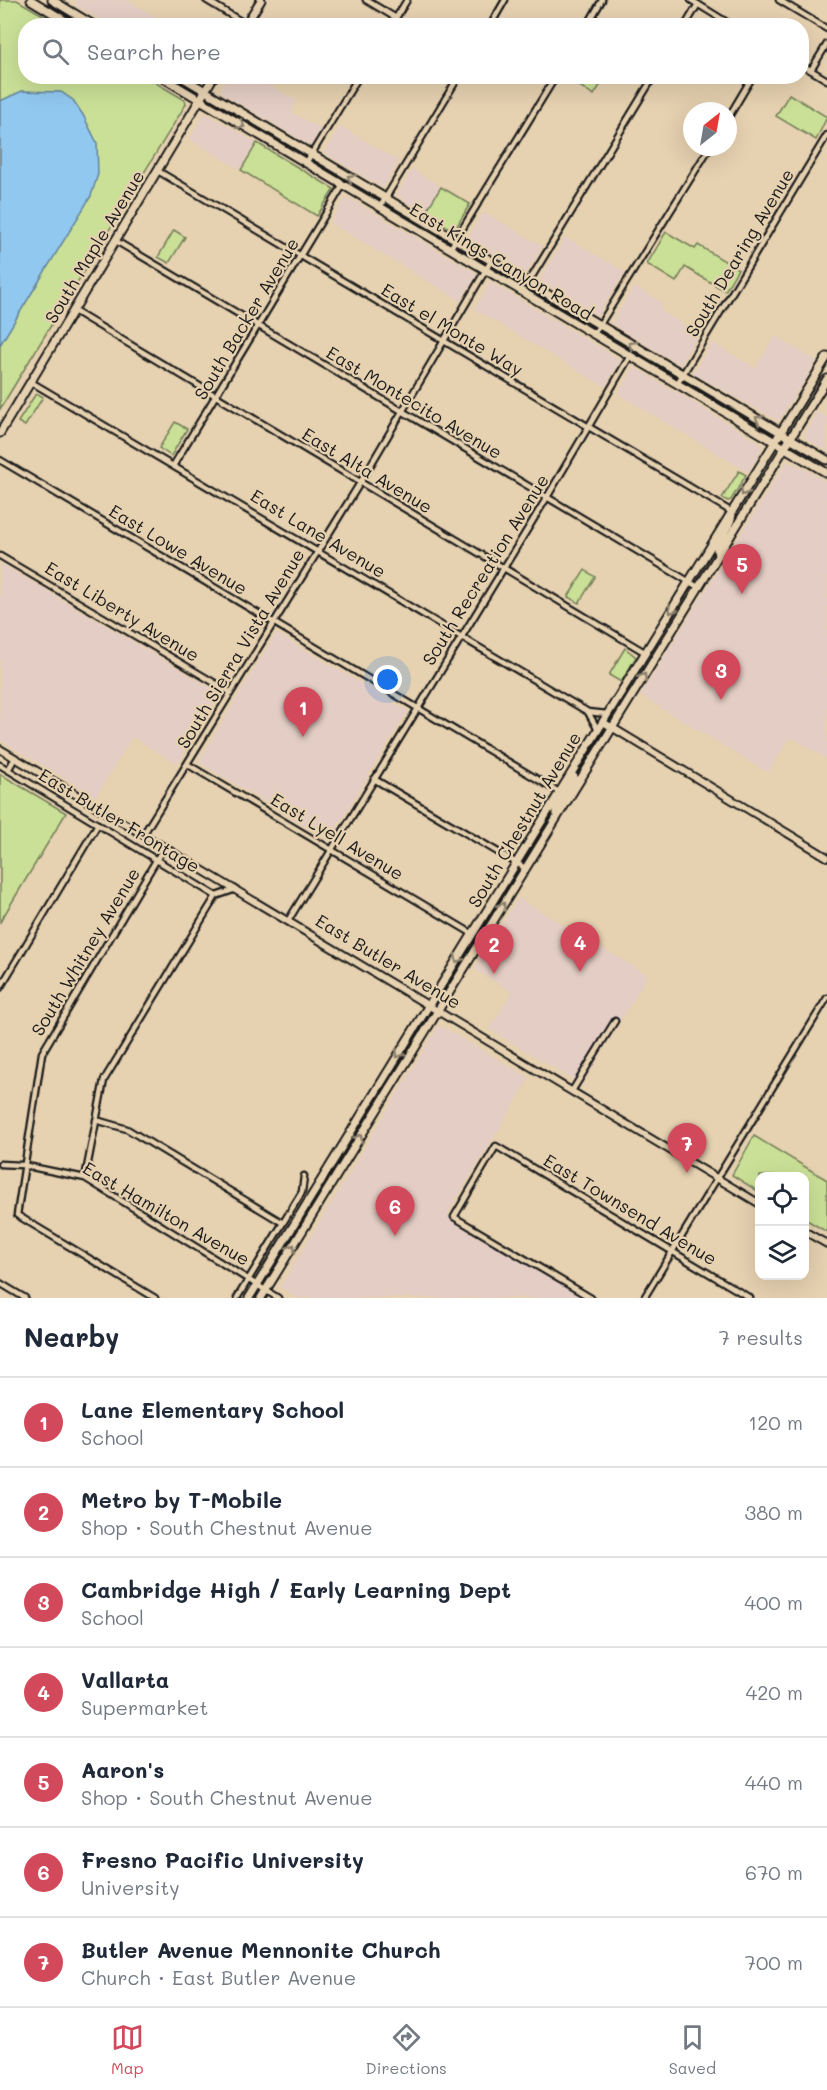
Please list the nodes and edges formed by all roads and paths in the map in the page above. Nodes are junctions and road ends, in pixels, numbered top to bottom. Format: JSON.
{"nodes":[{"id":1,"x":31,"y":0,"type":"edge"},
{"id":2,"x":40,"y":0,"type":"edge"},
{"id":3,"x":52,"y":0,"type":"edge"},
{"id":4,"x":206,"y":0,"type":"edge"},
{"id":5,"x":261,"y":0,"type":"edge"},
{"id":6,"x":366,"y":0,"type":"edge"},
{"id":7,"x":406,"y":0,"type":"edge"},
{"id":8,"x":505,"y":0,"type":"edge"},
{"id":9,"x":602,"y":0,"type":"edge"},
{"id":10,"x":691,"y":0,"type":"edge"},
{"id":11,"x":779,"y":0,"type":"edge"},
{"id":12,"x":63,"y":3,"type":"edge"},
{"id":13,"x":698,"y":4,"type":"junction"},
{"id":14,"x":56,"y":15,"type":"junction"},
{"id":15,"x":61,"y":18,"type":"edge"},
{"id":16,"x":73,"y":18,"type":"edge"},
{"id":17,"x":84,"y":18,"type":"edge"},
{"id":18,"x":235,"y":18,"type":"edge"},
{"id":19,"x":250,"y":18,"type":"edge"},
{"id":20,"x":396,"y":18,"type":"joint"},
{"id":21,"x":495,"y":18,"type":"edge"},
{"id":22,"x":592,"y":18,"type":"edge"},
{"id":23,"x":690,"y":18,"type":"edge"},
{"id":24,"x":720,"y":18,"type":"edge"},
{"id":25,"x":809,"y":18,"type":"edge"},
{"id":26,"x":809,"y":18,"type":"edge"},
{"id":27,"x":827,"y":29,"type":"edge"},
{"id":28,"x":827,"y":44,"type":"edge"},
{"id":29,"x":811,"y":70,"type":"joint"},
{"id":30,"x":827,"y":80,"type":"edge"},
{"id":31,"x":173,"y":84,"type":"edge"},
{"id":32,"x":193,"y":84,"type":"edge"},
{"id":33,"x":209,"y":84,"type":"edge"},
{"id":34,"x":355,"y":84,"type":"edge"},
{"id":35,"x":454,"y":84,"type":"edge"},
{"id":36,"x":551,"y":84,"type":"edge"},
{"id":37,"x":649,"y":84,"type":"edge"},
{"id":38,"x":748,"y":84,"type":"edge"},
{"id":39,"x":205,"y":91,"type":"junction"},
{"id":40,"x":199,"y":100,"type":"junction"},
{"id":41,"x":737,"y":103,"type":"edge"},
{"id":42,"x":827,"y":135,"type":"edge"},
{"id":43,"x":311,"y":155,"type":"junction"},
{"id":44,"x":704,"y":156,"type":"edge"},
{"id":45,"x":306,"y":163,"type":"junction"},
{"id":46,"x":158,"y":171,"type":"junction"},
{"id":47,"x":343,"y":185,"type":"junction"},
{"id":48,"x":385,"y":198,"type":"junction"},
{"id":49,"x":380,"y":207,"type":"junction"},
{"id":50,"x":456,"y":240,"type":"junction"},
{"id":51,"x":116,"y":241,"type":"junction"},
{"id":52,"x":450,"y":249,"type":"junction"},
{"id":53,"x":301,"y":257,"type":"junction"},
{"id":54,"x":491,"y":261,"type":"junction"},
{"id":55,"x":486,"y":270,"type":"junction"},
{"id":56,"x":528,"y":283,"type":"junction"},
{"id":57,"x":74,"y":311,"type":"junction"},
{"id":58,"x":600,"y":326,"type":"junction"},
{"id":59,"x":258,"y":327,"type":"junction"},
{"id":60,"x":594,"y":334,"type":"junction"},
{"id":61,"x":444,"y":340,"type":"junction"},
{"id":62,"x":630,"y":356,"type":"junction"},
{"id":63,"x":827,"y":357,"type":"edge"},
{"id":64,"x":683,"y":374,"type":"junction"},
{"id":65,"x":827,"y":379,"type":"edge"},
{"id":66,"x":32,"y":382,"type":"junction"},
{"id":67,"x":677,"y":384,"type":"junction"},
{"id":68,"x":216,"y":395,"type":"junction"},
{"id":69,"x":402,"y":411,"type":"junction"},
{"id":70,"x":588,"y":427,"type":"junction"},
{"id":71,"x":780,"y":432,"type":"junction"},
{"id":72,"x":0,"y":433,"type":"edge"},
{"id":73,"x":791,"y":438,"type":"junction"},
{"id":74,"x":774,"y":442,"type":"junction"},
{"id":75,"x":784,"y":448,"type":"junction"},
{"id":76,"x":0,"y":460,"type":"edge"},
{"id":77,"x":827,"y":460,"type":"edge"},
{"id":78,"x":173,"y":466,"type":"junction"},
{"id":79,"x":827,"y":474,"type":"edge"},
{"id":80,"x":360,"y":483,"type":"junction"},
{"id":81,"x":546,"y":499,"type":"junction"},
{"id":82,"x":732,"y":512,"type":"junction"},
{"id":83,"x":316,"y":550,"type":"junction"},
{"id":84,"x":718,"y":555,"type":"junction"},
{"id":85,"x":0,"y":556,"type":"edge"},
{"id":86,"x":504,"y":568,"type":"junction"},
{"id":87,"x":689,"y":582,"type":"junction"},
{"id":88,"x":698,"y":587,"type":"junction"},
{"id":89,"x":274,"y":622,"type":"junction"},
{"id":90,"x":460,"y":636,"type":"junction"},
{"id":91,"x":646,"y":653,"type":"junction"},
{"id":92,"x":230,"y":692,"type":"junction"},
{"id":93,"x":417,"y":707,"type":"junction"},
{"id":94,"x":588,"y":712,"type":"junction"},
{"id":95,"x":608,"y":714,"type":"junction"},
{"id":96,"x":603,"y":722,"type":"junction"},
{"id":97,"x":612,"y":727,"type":"junction"},
{"id":98,"x":598,"y":730,"type":"junction"},
{"id":99,"x":0,"y":749,"type":"edge"},
{"id":100,"x":15,"y":758,"type":"junction"},
{"id":101,"x":186,"y":764,"type":"junction"},
{"id":102,"x":0,"y":765,"type":"edge"},
{"id":103,"x":8,"y":770,"type":"junction"},
{"id":104,"x":572,"y":772,"type":"junction"},
{"id":105,"x":374,"y":779,"type":"junction"},
{"id":106,"x":559,"y":792,"type":"junction"},
{"id":107,"x":557,"y":816,"type":"junction"},
{"id":108,"x":98,"y":824,"type":"junction"},
{"id":109,"x":143,"y":835,"type":"junction"},
{"id":110,"x":164,"y":847,"type":"junction"},
{"id":111,"x":331,"y":850,"type":"junction"},
{"id":112,"x":827,"y":857,"type":"edge"},
{"id":113,"x":157,"y":859,"type":"junction"},
{"id":114,"x":516,"y":863,"type":"junction"},
{"id":115,"x":525,"y":868,"type":"junction"},
{"id":116,"x":236,"y":889,"type":"junction"},
{"id":117,"x":216,"y":896,"type":"junction"},
{"id":118,"x":288,"y":921,"type":"junction"},
{"id":119,"x":473,"y":934,"type":"junction"},
{"id":120,"x":0,"y":988,"type":"edge"},
{"id":121,"x":827,"y":998,"type":"edge"},
{"id":122,"x":430,"y":1005,"type":"junction"},
{"id":123,"x":439,"y":1010,"type":"junction"},
{"id":124,"x":615,"y":1021,"type":"dead end"},
{"id":125,"x":572,"y":1091,"type":"junction"},
{"id":126,"x":96,"y":1120,"type":"junction"},
{"id":127,"x":0,"y":1164,"type":"edge"},
{"id":128,"x":22,"y":1165,"type":"junction"},
{"id":129,"x":304,"y":1176,"type":"dead end"},
{"id":130,"x":85,"y":1178,"type":"junction"},
{"id":131,"x":717,"y":1178,"type":"junction"},
{"id":132,"x":755,"y":1202,"type":"edge"},
{"id":133,"x":283,"y":1223,"type":"junction"},
{"id":134,"x":809,"y":1234,"type":"edge"},
{"id":135,"x":827,"y":1244,"type":"edge"},
{"id":136,"x":673,"y":1252,"type":"junction"},
{"id":137,"x":249,"y":1279,"type":"junction"},
{"id":138,"x":0,"y":1283,"type":"edge"},
{"id":139,"x":258,"y":1284,"type":"junction"},
{"id":140,"x":266,"y":1291,"type":"junction"},
{"id":141,"x":25,"y":1298,"type":"edge"},
{"id":142,"x":155,"y":1298,"type":"edge"},
{"id":143,"x":237,"y":1298,"type":"edge"},
{"id":144,"x":249,"y":1298,"type":"edge"},
{"id":145,"x":261,"y":1298,"type":"edge"},
{"id":146,"x":278,"y":1298,"type":"edge"},
{"id":147,"x":591,"y":1298,"type":"edge"},
{"id":148,"x":644,"y":1298,"type":"edge"},
{"id":149,"x":750,"y":1298,"type":"edge"}],
"edges":[{"from":1,"to":14,"type":"main road"},
{"from":2,"to":12,"type":"main road"},
{"from":3,"to":12,"type":"main road"},
{"from":4,"to":18,"type":"street"},
{"from":5,"to":19,"type":"main road"},
{"from":6,"to":20,"type":"street"},
{"from":7,"to":20,"type":"street"},
{"from":8,"to":21,"type":"street"},
{"from":9,"to":22,"type":"street"},
{"from":10,"to":13,"type":"street"},
{"from":11,"to":25,"type":"street"},
{"from":12,"to":17,"type":"main road"},
{"from":13,"to":23,"type":"street"},
{"from":13,"to":24,"type":"street"},
{"from":14,"to":15,"type":"main road"},
{"from":14,"to":16,"type":"main road"},
{"from":26,"to":27,"type":"street"},
{"from":28,"to":29,"type":"street"},
{"from":29,"to":30,"type":"street"},
{"from":31,"to":40,"type":"main road","name":"East Kings Canyon Road"},
{"from":32,"to":39,"type":"main road","name":"East Kings Canyon Road"},
{"from":33,"to":39,"type":"main road","name":"South Maple Avenue"},
{"from":34,"to":43,"type":"street"},
{"from":35,"to":48,"type":"street"},
{"from":36,"to":50,"type":"street"},
{"from":37,"to":56,"type":"street"},
{"from":38,"to":41,"type":"street"},
{"from":39,"to":40,"type":"main road","name":"South Maple Avenue"},
{"from":39,"to":43,"type":"main road","name":"East Kings Canyon Road"},
{"from":40,"to":45,"type":"main road","name":"East Kings Canyon Road","one_way":true},
{"from":40,"to":46,"type":"main road","name":"South Maple Avenue"},
{"from":42,"to":64,"type":"street","name":"South Dearing Avenue"},
{"from":43,"to":45,"type":"street"},
{"from":48,"to":43,"type":"main road","name":"East Kings Canyon Road","one_way":true},
{"from":44,"to":58,"type":"street"},
{"from":45,"to":47,"type":"main road","name":"East Kings Canyon Road"},
{"from":46,"to":51,"type":"main road","name":"South Maple Avenue"},
{"from":46,"to":53,"type":"street","name":"East el Monte Way"},
{"from":47,"to":49,"type":"main road","name":"East Kings Canyon Road"},
{"from":47,"to":53,"type":"street","name":"South Backer Avenue"},
{"from":48,"to":49,"type":"street"},
{"from":48,"to":50,"type":"main road","name":"East Kings Canyon Road"},
{"from":49,"to":52,"type":"main road","name":"East Kings Canyon Road"},
{"from":50,"to":52,"type":"street"},
{"from":50,"to":54,"type":"main road","name":"East Kings Canyon Road"},
{"from":51,"to":57,"type":"main road","name":"South Maple Avenue"},
{"from":51,"to":59,"type":"street","name":"East Montecito Avenue"},
{"from":52,"to":55,"type":"main road","name":"East Kings Canyon Road"},
{"from":53,"to":59,"type":"street","name":"South Backer Avenue"},
{"from":53,"to":61,"type":"street","name":"East el Monte Way"},
{"from":54,"to":55,"type":"street","name":"South Sierra Vista Avenue"},
{"from":54,"to":56,"type":"main road","name":"East Kings Canyon Road"},
{"from":55,"to":60,"type":"main road","name":"East Kings Canyon Road"},
{"from":55,"to":61,"type":"street","name":"South Sierra Vista Avenue"},
{"from":56,"to":58,"type":"main road","name":"East Kings Canyon Road"},
{"from":57,"to":66,"type":"main road","name":"South Maple Avenue"},
{"from":57,"to":68,"type":"street","name":"East Alta Avenue"},
{"from":58,"to":60,"type":"street"},
{"from":64,"to":58,"type":"main road","name":"East Kings Canyon Road","one_way":true},
{"from":59,"to":68,"type":"street","name":"South Backer Avenue"},
{"from":59,"to":69,"type":"street","name":"East Montecito Avenue"},
{"from":60,"to":62,"type":"main road","name":"East Kings Canyon Road"},
{"from":61,"to":69,"type":"street","name":"South Sierra Vista Avenue"},
{"from":61,"to":70,"type":"street","name":"East el Monte Way"},
{"from":62,"to":67,"type":"main road","name":"East Kings Canyon Road"},
{"from":62,"to":70,"type":"street","name":"South Recreation Avenue"},
{"from":63,"to":71,"type":"main road","name":"South Chestnut Avenue"},
{"from":64,"to":67,"type":"street","name":"South Dearing Avenue"},
{"from":71,"to":64,"type":"main road","name":"East Kings Canyon Road","one_way":true},
{"from":65,"to":73,"type":"main road","name":"South Chestnut Avenue"},
{"from":66,"to":72,"type":"main road","name":"South Maple Avenue"},
{"from":66,"to":78,"type":"street","name":"East Lane Avenue"},
{"from":67,"to":74,"type":"main road","name":"East Kings Canyon Road"},
{"from":68,"to":78,"type":"street","name":"South Backer Avenue"},
{"from":68,"to":80,"type":"street","name":"East Alta Avenue"},
{"from":69,"to":80,"type":"street","name":"South Sierra Vista Avenue"},
{"from":69,"to":81,"type":"street","name":"East Montecito Avenue"},
{"from":70,"to":81,"type":"street","name":"South Recreation Avenue"},
{"from":70,"to":82,"type":"street","name":"East el Monte Way"},
{"from":71,"to":73,"type":"main road","name":"East Kings Canyon Road"},
{"from":71,"to":74,"type":"main road","name":"South Chestnut Avenue"},
{"from":73,"to":75,"type":"main road","name":"South Chestnut Avenue"},
{"from":73,"to":77,"type":"main road","name":"East Kings Canyon Road"},
{"from":74,"to":75,"type":"main road","name":"East Kings Canyon Road"},
{"from":74,"to":82,"type":"main road","name":"South Chestnut Avenue","one_way":true},
{"from":75,"to":79,"type":"main road","name":"East Kings Canyon Road"},
{"from":75,"to":84,"type":"main road","name":"South Chestnut Avenue"},
{"from":76,"to":89,"type":"street","name":"East Lowe Avenue"},
{"from":78,"to":83,"type":"street","name":"East Lane Avenue"},
{"from":80,"to":83,"type":"street","name":"South Sierra Vista Avenue"},
{"from":80,"to":86,"type":"street","name":"East Alta Avenue"},
{"from":81,"to":86,"type":"street","name":"South Recreation Avenue"},
{"from":81,"to":87,"type":"street","name":"East Montecito Avenue"},
{"from":82,"to":84,"type":"main road"},
{"from":82,"to":87,"type":"main road","name":"South Chestnut Avenue"},
{"from":83,"to":89,"type":"street","name":"South Sierra Vista Avenue"},
{"from":83,"to":90,"type":"street","name":"East Lane Avenue"},
{"from":84,"to":88,"type":"main road","name":"South Chestnut Avenue"},
{"from":85,"to":92,"type":"street","name":"East Liberty Avenue"},
{"from":86,"to":90,"type":"street","name":"South Recreation Avenue"},
{"from":86,"to":91,"type":"street","name":"East Alta Avenue"},
{"from":87,"to":88,"type":"street","name":"East Montecito Avenue"},
{"from":87,"to":91,"type":"main road","name":"South Chestnut Avenue","one_way":true},
{"from":97,"to":88,"type":"main road","name":"South Chestnut Avenue","one_way":true},
{"from":89,"to":92,"type":"street","name":"South Sierra Vista Avenue"},
{"from":89,"to":93,"type":"street","name":"East Lowe Avenue"},
{"from":90,"to":93,"type":"street","name":"South Recreation Avenue"},
{"from":90,"to":94,"type":"street","name":"East Lane Avenue"},
{"from":91,"to":95,"type":"main road","name":"South Chestnut Avenue"},
{"from":92,"to":101,"type":"street","name":"South Sierra Vista Avenue"},
{"from":93,"to":105,"type":"street","name":"South Recreation Avenue"},
{"from":93,"to":106,"type":"street","name":"East Lowe Avenue"},
{"from":94,"to":95,"type":"street","name":"East Lane Avenue"},
{"from":94,"to":98,"type":"street"},
{"from":95,"to":96,"type":"main road","name":"South Chestnut Avenue"},
{"from":96,"to":97,"type":"street"},
{"from":96,"to":98,"type":"main road","name":"South Chestnut Avenue"},
{"from":97,"to":107,"type":"main road","name":"South Chestnut Avenue"},
{"from":97,"to":112,"type":"street"},
{"from":98,"to":104,"type":"main road","name":"South Chestnut Avenue"},
{"from":99,"to":100,"type":"street","name":"East Butler Avenue"},
{"from":100,"to":103,"type":"street"},
{"from":100,"to":109,"type":"street","name":"East Butler Avenue"},
{"from":101,"to":109,"type":"street","name":"South Sierra Vista Avenue"},
{"from":101,"to":111,"type":"street","name":"East Lyell Avenue"},
{"from":102,"to":103,"type":"street","name":"East Butler Frontage"},
{"from":103,"to":108,"type":"street","name":"East Butler Frontage"},
{"from":104,"to":106,"type":"main road","name":"South Chestnut Avenue"},
{"from":104,"to":107,"type":"main road"},
{"from":105,"to":111,"type":"street","name":"South Recreation Avenue"},
{"from":105,"to":114,"type":"street"},
{"from":106,"to":114,"type":"main road","name":"South Chestnut Avenue"},
{"from":107,"to":115,"type":"main road","name":"South Chestnut Avenue"},
{"from":108,"to":113,"type":"street","name":"East Butler Frontage"},
{"from":108,"to":120,"type":"street"},
{"from":109,"to":110,"type":"street","name":"East Butler Avenue"},
{"from":110,"to":113,"type":"street","name":"South Whitney Avenue"},
{"from":110,"to":116,"type":"street","name":"East Butler Avenue"},
{"from":111,"to":118,"type":"street","name":"South Recreation Avenue"},
{"from":111,"to":119,"type":"street","name":"East Lyell Avenue"},
{"from":113,"to":117,"type":"street","name":"East Butler Frontage"},
{"from":113,"to":128,"type":"street","name":"South Whitney Avenue"},
{"from":114,"to":115,"type":"street"},
{"from":114,"to":119,"type":"main road","name":"South Chestnut Avenue"},
{"from":123,"to":115,"type":"main road","name":"South Chestnut Avenue","one_way":true},
{"from":116,"to":117,"type":"street"},
{"from":116,"to":118,"type":"street","name":"East Butler Avenue"},
{"from":117,"to":126,"type":"street"},
{"from":118,"to":122,"type":"street","name":"East Butler Avenue"},
{"from":119,"to":122,"type":"main road","name":"South Chestnut Avenue","one_way":true},
{"from":121,"to":131,"type":"street"},
{"from":122,"to":123,"type":"street","name":"East Butler Avenue"},
{"from":122,"to":139,"type":"main road","name":"South Chestnut Avenue","one_way":true},
{"from":123,"to":125,"type":"street","name":"East Butler Avenue"},
{"from":140,"to":123,"type":"main road","name":"South Chestnut Avenue","one_way":true},
{"from":124,"to":125,"type":"street"},
{"from":125,"to":131,"type":"street","name":"East Butler Avenue"},
{"from":126,"to":130,"type":"street"},
{"from":126,"to":133,"type":"street"},
{"from":127,"to":128,"type":"street","name":"East Hamilton Avenue"},
{"from":128,"to":130,"type":"street","name":"East Hamilton Avenue"},
{"from":128,"to":142,"type":"street","name":"South Whitney Avenue"},
{"from":129,"to":133,"type":"street"},
{"from":130,"to":137,"type":"street","name":"East Hamilton Avenue"},
{"from":131,"to":132,"type":"street","name":"East Butler Avenue"},
{"from":131,"to":136,"type":"street"},
{"from":133,"to":137,"type":"street"},
{"from":134,"to":135,"type":"street"},
{"from":136,"to":147,"type":"street","name":"East Townsend Avenue"},
{"from":136,"to":148,"type":"street"},
{"from":136,"to":149,"type":"street","name":"East Townsend Avenue"},
{"from":137,"to":139,"type":"street","name":"East Hamilton Avenue"},
{"from":137,"to":143,"type":"street"},
{"from":138,"to":141,"type":"street"},
{"from":139,"to":140,"type":"street","name":"East Hamilton Avenue"},
{"from":139,"to":144,"type":"main road","name":"South Chestnut Avenue"},
{"from":140,"to":145,"type":"main road","name":"South Chestnut Avenue"},
{"from":140,"to":146,"type":"street","name":"East Hamilton Avenue"}]}
